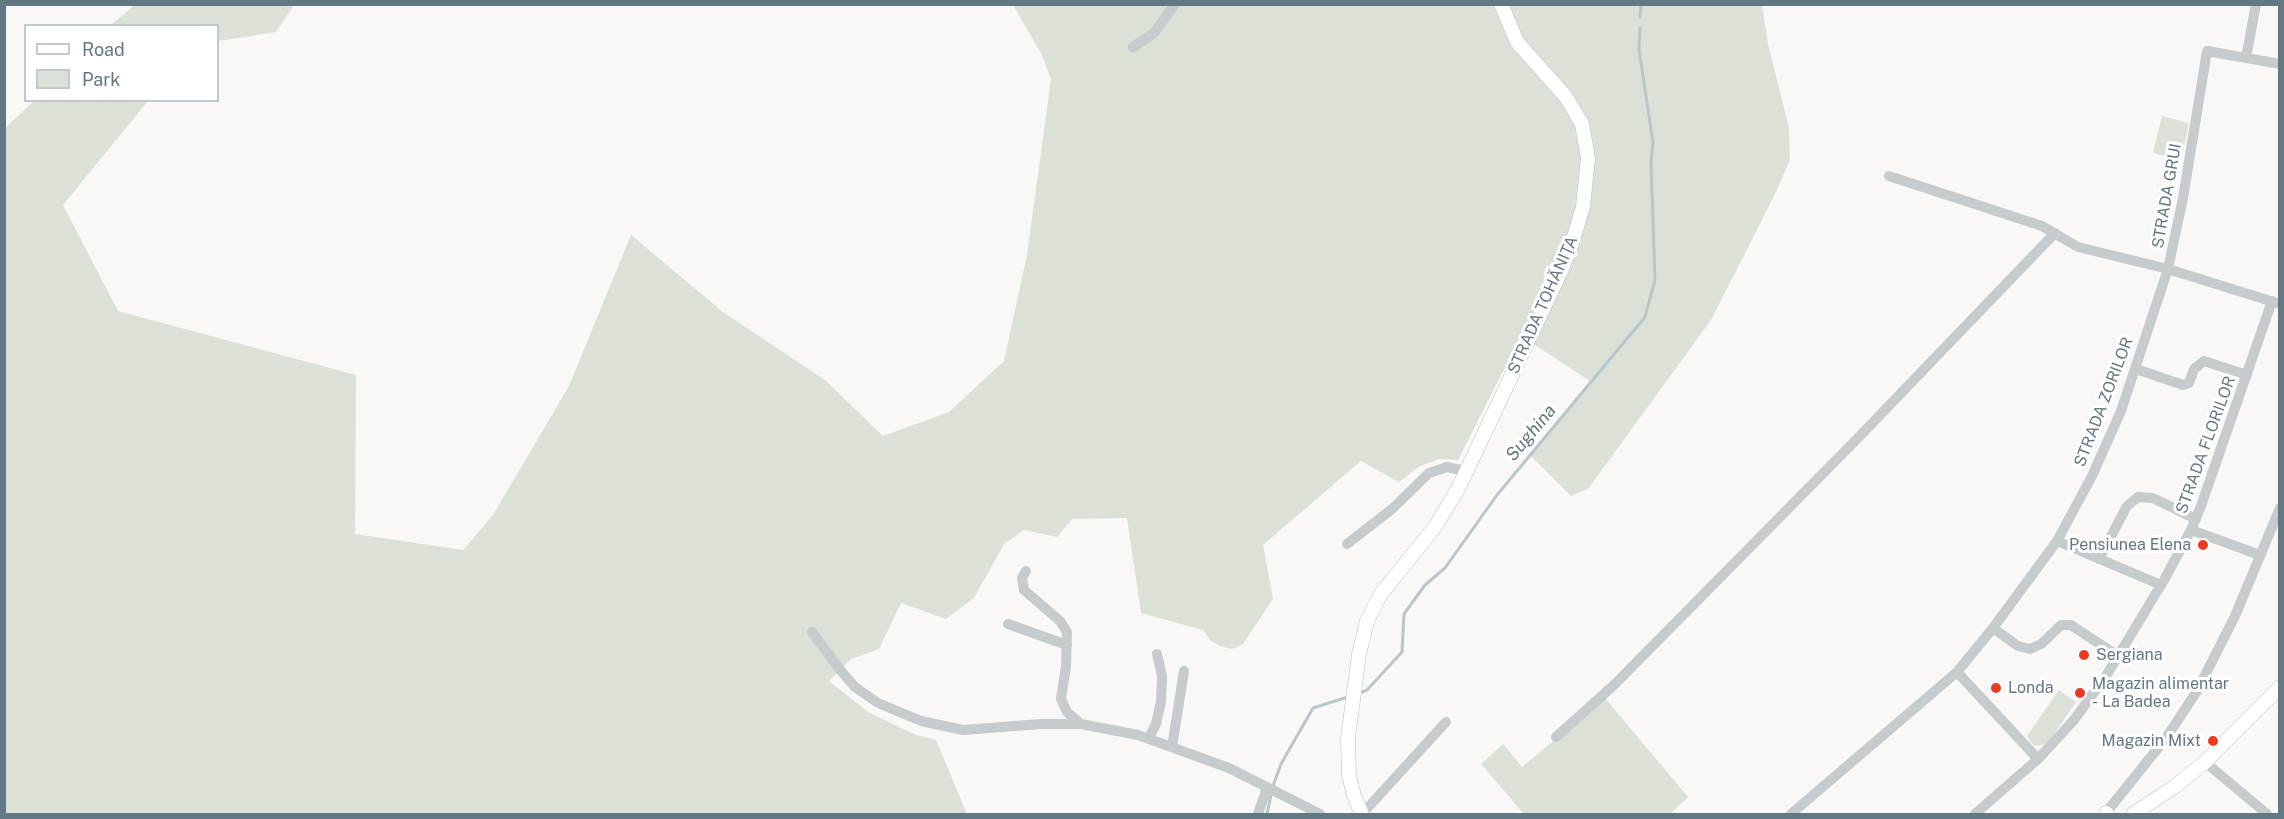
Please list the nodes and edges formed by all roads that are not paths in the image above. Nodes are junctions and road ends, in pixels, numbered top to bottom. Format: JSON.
{"nodes":[{"id":1,"x":1175,"y":4,"type":"edge"},
{"id":2,"x":1502,"y":4,"type":"edge"},
{"id":3,"x":2256,"y":4,"type":"edge"},
{"id":4,"x":1133,"y":47,"type":"dead end"},
{"id":5,"x":2246,"y":58,"type":"junction"},
{"id":6,"x":2280,"y":64,"type":"edge"},
{"id":7,"x":1889,"y":176,"type":"dead end"},
{"id":8,"x":2055,"y":233,"type":"junction"},
{"id":9,"x":2168,"y":269,"type":"junction"},
{"id":10,"x":2276,"y":302,"type":"edge"},
{"id":11,"x":2136,"y":369,"type":"junction"},
{"id":12,"x":2247,"y":375,"type":"junction"},
{"id":13,"x":1466,"y":471,"type":"junction"},
{"id":14,"x":2280,"y":508,"type":"edge"},
{"id":15,"x":2196,"y":519,"type":"junction"},
{"id":16,"x":2192,"y":530,"type":"junction"},
{"id":17,"x":2057,"y":541,"type":"junction"},
{"id":18,"x":1347,"y":544,"type":"dead end"},
{"id":19,"x":2260,"y":555,"type":"junction"},
{"id":20,"x":2100,"y":559,"type":"junction"},
{"id":21,"x":1026,"y":571,"type":"dead end"},
{"id":22,"x":2161,"y":585,"type":"junction"},
{"id":23,"x":1008,"y":624,"type":"dead end"},
{"id":24,"x":1993,"y":628,"type":"junction"},
{"id":25,"x":812,"y":632,"type":"dead end"},
{"id":26,"x":1067,"y":645,"type":"junction"},
{"id":27,"x":1157,"y":654,"type":"dead end"},
{"id":28,"x":2118,"y":656,"type":"junction"},
{"id":29,"x":1184,"y":671,"type":"dead end"},
{"id":30,"x":1957,"y":672,"type":"junction"},
{"id":31,"x":2280,"y":687,"type":"edge"},
{"id":32,"x":1446,"y":722,"type":"dead end"},
{"id":33,"x":1081,"y":724,"type":"junction"},
{"id":34,"x":1556,"y":737,"type":"dead end"},
{"id":35,"x":1149,"y":738,"type":"junction"},
{"id":36,"x":1172,"y":747,"type":"junction"},
{"id":37,"x":2038,"y":759,"type":"junction"},
{"id":38,"x":2205,"y":762,"type":"junction"},
{"id":39,"x":1267,"y":788,"type":"junction"},
{"id":40,"x":1795,"y":813,"type":"edge"},
{"id":41,"x":1258,"y":814,"type":"edge"},
{"id":42,"x":1320,"y":814,"type":"edge"},
{"id":43,"x":1362,"y":814,"type":"edge"},
{"id":44,"x":1975,"y":814,"type":"edge"},
{"id":45,"x":2106,"y":814,"type":"edge"},
{"id":46,"x":2133,"y":814,"type":"edge"},
{"id":47,"x":2267,"y":814,"type":"edge"}],
"edges":[{"from":1,"to":4,"type":"street"},
{"from":2,"to":13,"type":"main road","name":"STRADA TOHĂNIȚA"},
{"from":3,"to":5,"type":"street"},
{"from":5,"to":6,"type":"street","name":"STRADA GRUI"},
{"from":5,"to":9,"type":"street","name":"STRADA GRUI"},
{"from":7,"to":8,"type":"street"},
{"from":8,"to":9,"type":"street"},
{"from":8,"to":34,"type":"street"},
{"from":9,"to":10,"type":"street","name":"STRADA GRUI"},
{"from":9,"to":11,"type":"street","name":"STRADA ZORILOR"},
{"from":10,"to":12,"type":"street","name":"STRADA FLORILOR"},
{"from":11,"to":12,"type":"street"},
{"from":11,"to":17,"type":"street","name":"STRADA ZORILOR"},
{"from":12,"to":15,"type":"street","name":"STRADA FLORILOR"},
{"from":13,"to":18,"type":"street"},
{"from":13,"to":43,"type":"main road","name":"STRADA TOHĂNIȚA"},
{"from":14,"to":19,"type":"street"},
{"from":15,"to":16,"type":"street","name":"STRADA FLORILOR"},
{"from":15,"to":20,"type":"street"},
{"from":16,"to":19,"type":"street"},
{"from":16,"to":22,"type":"street","name":"STRADA FLORILOR"},
{"from":17,"to":20,"type":"street"},
{"from":17,"to":24,"type":"street","name":"STRADA ZORILOR"},
{"from":19,"to":45,"type":"street"},
{"from":20,"to":22,"type":"street"},
{"from":21,"to":26,"type":"street"},
{"from":22,"to":28,"type":"street","name":"STRADA FLORILOR"},
{"from":23,"to":26,"type":"street"},
{"from":24,"to":28,"type":"street"},
{"from":24,"to":30,"type":"street","name":"STRADA ZORILOR"},
{"from":25,"to":33,"type":"street"},
{"from":26,"to":33,"type":"street"},
{"from":27,"to":35,"type":"street"},
{"from":28,"to":37,"type":"street","name":"STRADA FLORILOR"},
{"from":29,"to":36,"type":"street"},
{"from":30,"to":37,"type":"street"},
{"from":30,"to":40,"type":"street","name":"STRADA ZORILOR"},
{"from":31,"to":38,"type":"main road"},
{"from":32,"to":43,"type":"street"},
{"from":33,"to":35,"type":"street"},
{"from":35,"to":36,"type":"street"},
{"from":36,"to":39,"type":"street"},
{"from":37,"to":44,"type":"street","name":"STRADA FLORILOR"},
{"from":38,"to":46,"type":"main road"},
{"from":38,"to":47,"type":"street"},
{"from":39,"to":41,"type":"street"},
{"from":39,"to":42,"type":"street"}]}
